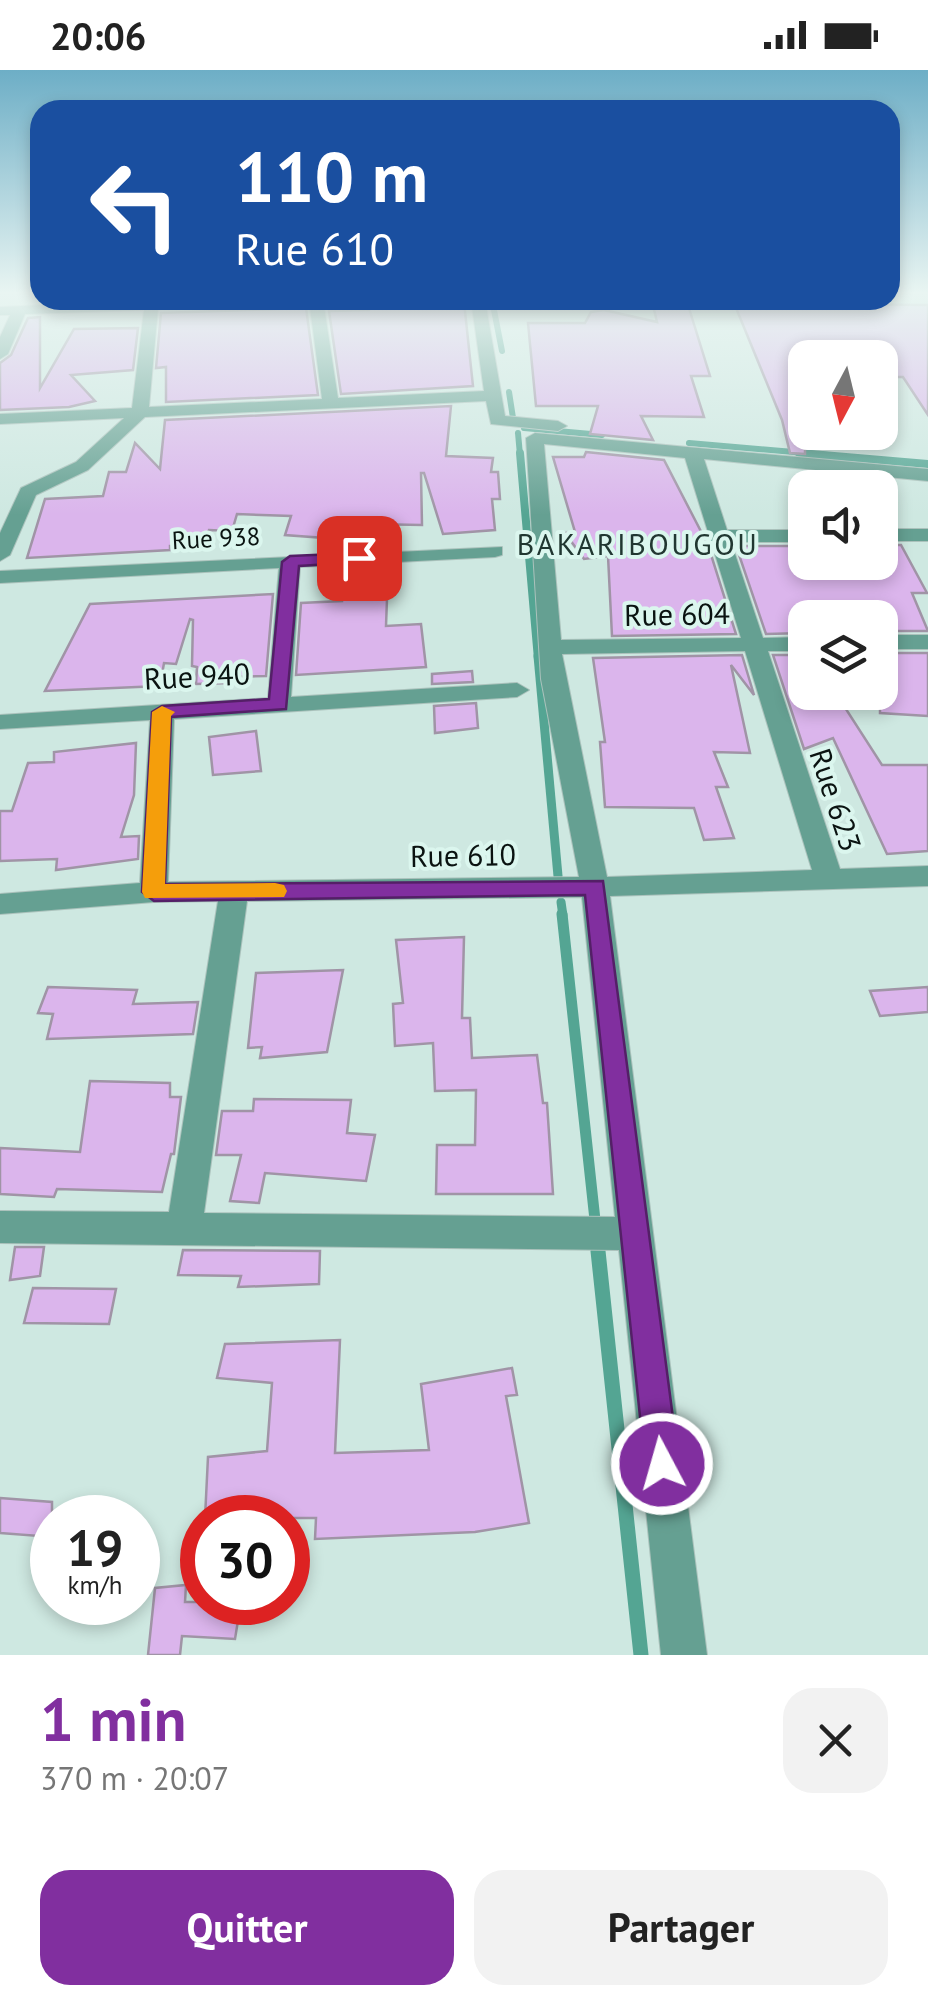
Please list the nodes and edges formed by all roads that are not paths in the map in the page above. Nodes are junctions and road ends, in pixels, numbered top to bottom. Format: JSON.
{"nodes":[{"id":1,"x":145,"y":367,"type":"edge"},
{"id":2,"x":326,"y":367,"type":"edge"},
{"id":3,"x":488,"y":367,"type":"edge"},
{"id":4,"x":493,"y":396,"type":"junction"},
{"id":5,"x":331,"y":404,"type":"junction"},
{"id":6,"x":140,"y":413,"type":"junction"},
{"id":7,"x":0,"y":419,"type":"edge"},
{"id":8,"x":677,"y":446,"type":"junction"},
{"id":9,"x":928,"y":458,"type":"edge"},
{"id":10,"x":928,"y":475,"type":"edge"},
{"id":11,"x":898,"y":535,"type":"edge"},
{"id":12,"x":928,"y":535,"type":"edge"},
{"id":13,"x":720,"y":536,"type":"junction"},
{"id":14,"x":788,"y":536,"type":"edge"},
{"id":15,"x":495,"y":551,"type":"dead end"},
{"id":16,"x":0,"y":554,"type":"edge"},
{"id":17,"x":290,"y":562,"type":"junction"},
{"id":18,"x":0,"y":576,"type":"edge"},
{"id":19,"x":898,"y":642,"type":"edge"},
{"id":20,"x":928,"y":642,"type":"edge"},
{"id":21,"x":754,"y":644,"type":"junction"},
{"id":22,"x":788,"y":644,"type":"edge"},
{"id":23,"x":550,"y":647,"type":"junction"},
{"id":24,"x":517,"y":690,"type":"dead end"},
{"id":25,"x":279,"y":705,"type":"junction"},
{"id":26,"x":162,"y":712,"type":"junction"},
{"id":27,"x":0,"y":722,"type":"edge"},
{"id":28,"x":928,"y":876,"type":"edge"},
{"id":29,"x":829,"y":879,"type":"junction"},
{"id":30,"x":595,"y":887,"type":"junction"},
{"id":31,"x":154,"y":892,"type":"junction"},
{"id":32,"x":234,"y":892,"type":"junction"},
{"id":33,"x":0,"y":904,"type":"edge"},
{"id":34,"x":0,"y":1227,"type":"edge"},
{"id":35,"x":184,"y":1229,"type":"junction"},
{"id":36,"x":636,"y":1234,"type":"junction"},
{"id":37,"x":684,"y":1655,"type":"edge"}],
"edges":[{"from":1,"to":6,"type":"street"},
{"from":2,"to":5,"type":"street"},
{"from":3,"to":4,"type":"street"},
{"from":4,"to":5,"type":"street"},
{"from":4,"to":8,"type":"street"},
{"from":5,"to":6,"type":"street"},
{"from":6,"to":7,"type":"street"},
{"from":6,"to":16,"type":"street"},
{"from":8,"to":9,"type":"street"},
{"from":8,"to":10,"type":"street"},
{"from":8,"to":13,"type":"street","name":"Rue 623"},
{"from":8,"to":23,"type":"street"},
{"from":11,"to":12,"type":"street"},
{"from":13,"to":14,"type":"street"},
{"from":13,"to":21,"type":"street","name":"Rue 623"},
{"from":15,"to":17,"type":"street","name":"Rue 938"},
{"from":17,"to":18,"type":"street","name":"Rue 938"},
{"from":17,"to":25,"type":"street"},
{"from":19,"to":20,"type":"street"},
{"from":21,"to":22,"type":"street","name":"Rue 604"},
{"from":21,"to":23,"type":"street","name":"Rue 604"},
{"from":21,"to":29,"type":"street","name":"Rue 623"},
{"from":23,"to":30,"type":"street"},
{"from":24,"to":25,"type":"street","name":"Rue 940"},
{"from":25,"to":26,"type":"street","name":"Rue 940"},
{"from":26,"to":27,"type":"street","name":"Rue 940"},
{"from":26,"to":31,"type":"street"},
{"from":28,"to":29,"type":"street","name":"Rue 610"},
{"from":29,"to":30,"type":"street","name":"Rue 610"},
{"from":30,"to":32,"type":"street","name":"Rue 610"},
{"from":30,"to":36,"type":"street"},
{"from":31,"to":32,"type":"street","name":"Rue 610"},
{"from":31,"to":33,"type":"street","name":"Rue 610"},
{"from":32,"to":35,"type":"street"},
{"from":34,"to":35,"type":"street"},
{"from":35,"to":36,"type":"street"},
{"from":36,"to":37,"type":"street"}]}
